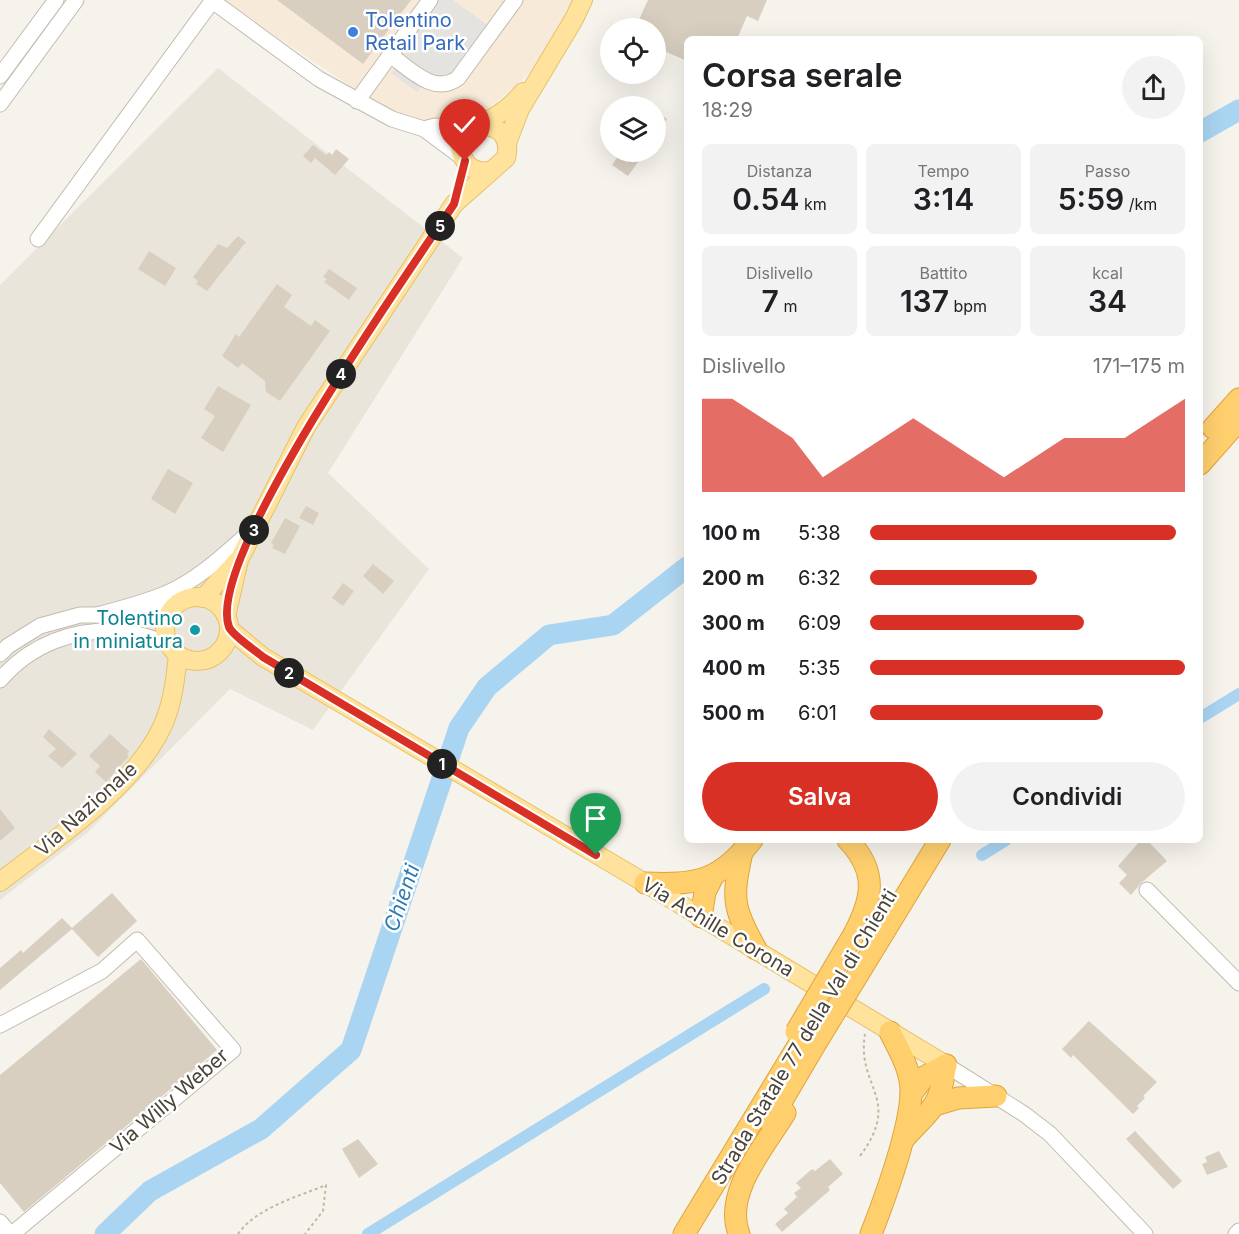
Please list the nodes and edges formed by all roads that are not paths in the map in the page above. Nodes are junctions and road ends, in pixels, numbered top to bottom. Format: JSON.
{"nodes":[{"id":1,"x":56,"y":0,"type":"edge"},
{"id":2,"x":76,"y":0,"type":"edge"},
{"id":3,"x":213,"y":0,"type":"edge"},
{"id":4,"x":430,"y":0,"type":"edge"},
{"id":5,"x":515,"y":0,"type":"edge"},
{"id":6,"x":583,"y":0,"type":"edge"},
{"id":7,"x":390,"y":55,"type":"junction"},
{"id":8,"x":541,"y":74,"type":"junction"},
{"id":9,"x":0,"y":76,"type":"edge"},
{"id":10,"x":357,"y":101,"type":"junction"},
{"id":11,"x":0,"y":104,"type":"edge"},
{"id":12,"x":477,"y":127,"type":"junction"},
{"id":13,"x":424,"y":129,"type":"junction"},
{"id":14,"x":507,"y":143,"type":"junction"},
{"id":15,"x":464,"y":160,"type":"junction"},
{"id":16,"x":489,"y":171,"type":"junction"},
{"id":17,"x":454,"y":204,"type":"junction"},
{"id":18,"x":38,"y":239,"type":"dead end"},
{"id":19,"x":1239,"y":399,"type":"edge"},
{"id":20,"x":1239,"y":420,"type":"edge"},
{"id":21,"x":1203,"y":440,"type":"edge"},
{"id":22,"x":1203,"y":462,"type":"edge"},
{"id":23,"x":256,"y":526,"type":"junction"},
{"id":24,"x":239,"y":560,"type":"junction"},
{"id":25,"x":203,"y":598,"type":"junction"},
{"id":26,"x":173,"y":608,"type":"junction"},
{"id":27,"x":97,"y":615,"type":"junction"},
{"id":28,"x":228,"y":623,"type":"junction"},
{"id":29,"x":173,"y":649,"type":"junction"},
{"id":30,"x":218,"y":653,"type":"junction"},
{"id":31,"x":0,"y":654,"type":"edge"},
{"id":32,"x":263,"y":657,"type":"junction"},
{"id":33,"x":201,"y":661,"type":"junction"},
{"id":34,"x":0,"y":680,"type":"edge"},
{"id":35,"x":174,"y":693,"type":"junction"},
{"id":36,"x":850,"y":843,"type":"edge"},
{"id":37,"x":921,"y":843,"type":"edge"},
{"id":38,"x":938,"y":843,"type":"edge"},
{"id":39,"x":747,"y":846,"type":"edge"},
{"id":40,"x":713,"y":876,"type":"junction"},
{"id":41,"x":0,"y":882,"type":"edge"},
{"id":42,"x":645,"y":883,"type":"junction"},
{"id":43,"x":1147,"y":890,"type":"dead end"},
{"id":44,"x":734,"y":891,"type":"junction"},
{"id":45,"x":701,"y":917,"type":"junction"},
{"id":46,"x":869,"y":942,"type":"junction"},
{"id":47,"x":756,"y":949,"type":"junction"},
{"id":48,"x":1239,"y":983,"type":"edge"},
{"id":49,"x":0,"y":1025,"type":"edge"},
{"id":50,"x":890,"y":1032,"type":"junction"},
{"id":51,"x":810,"y":1040,"type":"junction"},
{"id":52,"x":946,"y":1065,"type":"junction"},
{"id":53,"x":911,"y":1094,"type":"junction"},
{"id":54,"x":996,"y":1096,"type":"junction"},
{"id":55,"x":935,"y":1105,"type":"junction"},
{"id":56,"x":900,"y":1143,"type":"junction"},
{"id":57,"x":0,"y":1222,"type":"edge"},
{"id":58,"x":11,"y":1234,"type":"edge"},
{"id":59,"x":684,"y":1234,"type":"edge"},
{"id":60,"x":700,"y":1234,"type":"edge"},
{"id":61,"x":739,"y":1234,"type":"edge"},
{"id":62,"x":871,"y":1234,"type":"edge"},
{"id":63,"x":1145,"y":1234,"type":"edge"}],
"edges":[{"from":1,"to":9,"type":"street"},
{"from":2,"to":11,"type":"street"},
{"from":3,"to":10,"type":"street"},
{"from":3,"to":18,"type":"street"},
{"from":4,"to":7,"type":"street"},
{"from":5,"to":7,"type":"street"},
{"from":6,"to":8,"type":"main road"},
{"from":7,"to":10,"type":"street"},
{"from":8,"to":12,"type":"main road"},
{"from":8,"to":14,"type":"main road"},
{"from":10,"to":13,"type":"street"},
{"from":12,"to":13,"type":"street"},
{"from":12,"to":14,"type":"main road"},
{"from":12,"to":15,"type":"main road"},
{"from":13,"to":15,"type":"street"},
{"from":14,"to":16,"type":"main road"},
{"from":15,"to":16,"type":"main road"},
{"from":15,"to":17,"type":"main road"},
{"from":16,"to":17,"type":"main road"},
{"from":17,"to":23,"type":"main road"},
{"from":19,"to":21,"type":"highway"},
{"from":20,"to":22,"type":"highway"},
{"from":23,"to":24,"type":"main road"},
{"from":23,"to":27,"type":"street"},
{"from":24,"to":25,"type":"main road"},
{"from":24,"to":28,"type":"main road"},
{"from":25,"to":26,"type":"main road"},
{"from":25,"to":28,"type":"main road"},
{"from":26,"to":27,"type":"street"},
{"from":26,"to":29,"type":"main road"},
{"from":27,"to":31,"type":"street"},
{"from":28,"to":30,"type":"main road"},
{"from":28,"to":32,"type":"main road","name":"Via Achille Corona"},
{"from":29,"to":33,"type":"main road"},
{"from":29,"to":34,"type":"street"},
{"from":29,"to":35,"type":"main road","name":"Via Nazionale"},
{"from":30,"to":32,"type":"main road","name":"Via Achille Corona"},
{"from":30,"to":33,"type":"main road"},
{"from":32,"to":42,"type":"main road","name":"Via Achille Corona"},
{"from":33,"to":35,"type":"main road","name":"Via Nazionale"},
{"from":35,"to":41,"type":"main road","name":"Via Nazionale"},
{"from":36,"to":46,"type":"highway"},
{"from":37,"to":46,"type":"highway","name":"Strada Statale 77 della Val di Chienti"},
{"from":38,"to":46,"type":"highway","name":"Strada Statale 77 della Val di Chienti"},
{"from":39,"to":40,"type":"highway"},
{"from":39,"to":44,"type":"highway"},
{"from":40,"to":42,"type":"highway"},
{"from":40,"to":45,"type":"highway"},
{"from":42,"to":45,"type":"main road","name":"Via Achille Corona"},
{"from":43,"to":48,"type":"street"},
{"from":44,"to":45,"type":"highway"},
{"from":44,"to":47,"type":"highway"},
{"from":45,"to":47,"type":"main road","name":"Via Achille Corona"},
{"from":46,"to":51,"type":"highway","name":"Strada Statale 77 della Val di Chienti","bridge":true},
{"from":47,"to":50,"type":"main road","name":"Via Achille Corona"},
{"from":49,"to":58,"type":"street","name":"Via Willy Weber"},
{"from":50,"to":52,"type":"main road","name":"Via Achille Corona"},
{"from":50,"to":53,"type":"highway"},
{"from":51,"to":59,"type":"highway","name":"Strada Statale 77 della Val di Chienti"},
{"from":51,"to":60,"type":"highway","name":"Strada Statale 77 della Val di Chienti"},
{"from":51,"to":61,"type":"highway"},
{"from":52,"to":53,"type":"highway"},
{"from":52,"to":54,"type":"street","name":"Via Achille Corona"},
{"from":52,"to":55,"type":"highway"},
{"from":53,"to":56,"type":"highway"},
{"from":54,"to":55,"type":"highway"},
{"from":54,"to":63,"type":"street","name":"Via Achille Corona"},
{"from":55,"to":56,"type":"highway"},
{"from":56,"to":62,"type":"highway"},
{"from":57,"to":58,"type":"street","name":"Via Willy Weber"}]}
